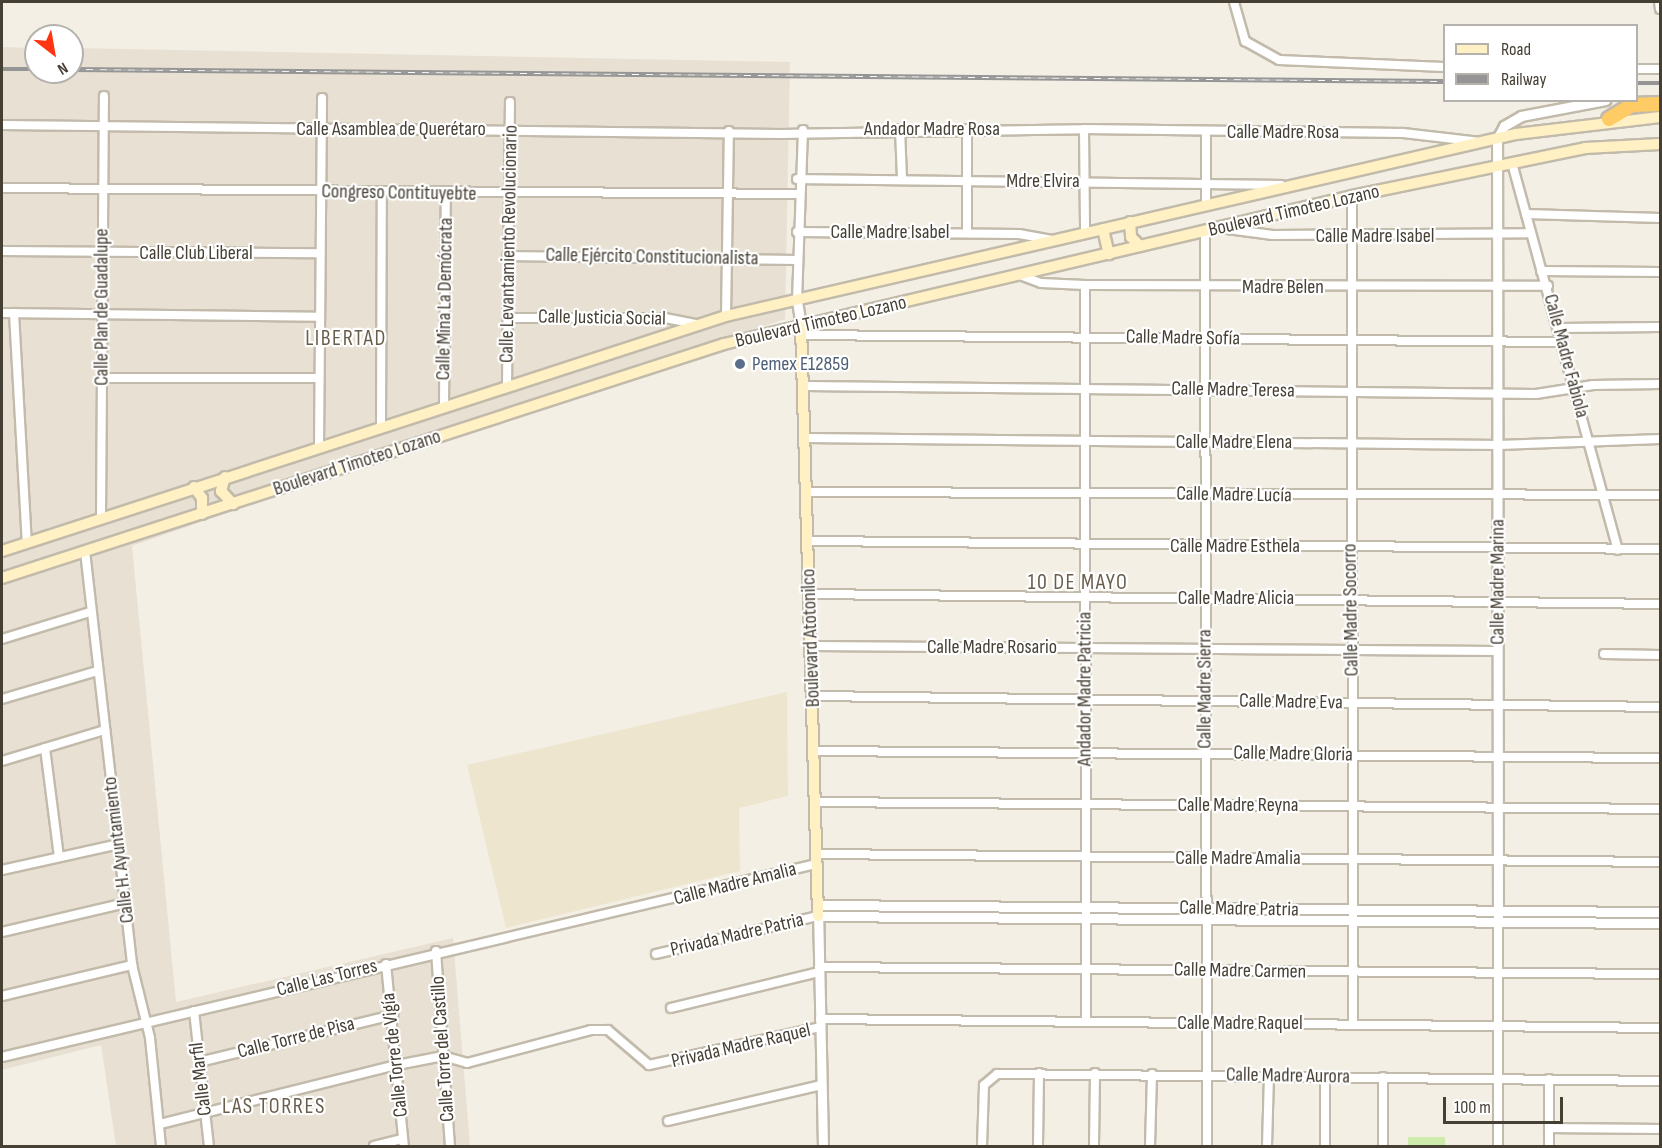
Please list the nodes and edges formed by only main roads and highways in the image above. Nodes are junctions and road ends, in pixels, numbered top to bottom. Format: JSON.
{"nodes":[{"id":1,"x":1659,"y":105,"type":"edge"},
{"id":2,"x":1609,"y":119,"type":"joint"},
{"id":3,"x":1660,"y":144,"type":"edge"},
{"id":4,"x":1130,"y":222,"type":"junction"},
{"id":5,"x":1103,"y":229,"type":"junction"},
{"id":6,"x":1140,"y":246,"type":"junction"},
{"id":7,"x":1109,"y":254,"type":"junction"},
{"id":8,"x":802,"y":330,"type":"junction"},
{"id":9,"x":225,"y":477,"type":"junction"},
{"id":10,"x":194,"y":487,"type":"junction"},
{"id":11,"x":233,"y":504,"type":"junction"},
{"id":12,"x":202,"y":514,"type":"junction"},
{"id":13,"x":2,"y":551,"type":"edge"},
{"id":14,"x":2,"y":578,"type":"edge"},
{"id":15,"x":818,"y":910,"type":"road end"}],
"edges":[{"from":1,"to":2,"type":"highway"},
{"from":2,"to":4,"type":"main road","name":"Boulevard Timoteo Lozano"},
{"from":3,"to":6,"type":"main road","name":"Boulevard Timoteo Lozano"},
{"from":4,"to":5,"type":"main road","name":"Boulevard Timoteo Lozano"},
{"from":4,"to":6,"type":"main road"},
{"from":5,"to":7,"type":"main road"},
{"from":5,"to":9,"type":"main road","name":"Boulevard Timoteo Lozano"},
{"from":6,"to":7,"type":"main road","name":"Boulevard Timoteo Lozano"},
{"from":7,"to":8,"type":"main road","name":"Boulevard Timoteo Lozano"},
{"from":8,"to":11,"type":"main road","name":"Boulevard Timoteo Lozano"},
{"from":8,"to":15,"type":"main road","name":"Boulevard Atotonilco"},
{"from":9,"to":10,"type":"main road","name":"Boulevard Timoteo Lozano"},
{"from":9,"to":11,"type":"main road"},
{"from":10,"to":12,"type":"main road"},
{"from":10,"to":13,"type":"main road","name":"Boulevard Timoteo Lozano"},
{"from":11,"to":12,"type":"main road","name":"Boulevard Timoteo Lozano"},
{"from":12,"to":14,"type":"main road","name":"Boulevard Timoteo Lozano"}]}
